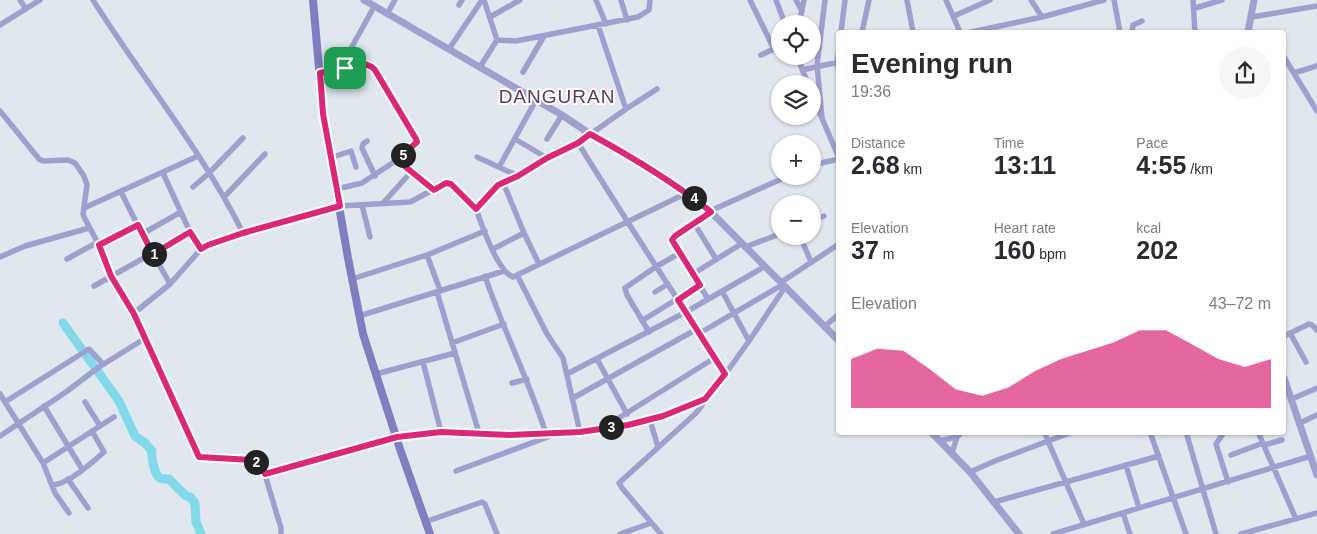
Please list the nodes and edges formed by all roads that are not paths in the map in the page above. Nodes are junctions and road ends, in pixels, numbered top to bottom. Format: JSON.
{"nodes":[{"id":1,"x":20,"y":0,"type":"edge"},
{"id":2,"x":40,"y":0,"type":"edge"},
{"id":3,"x":93,"y":0,"type":"edge"},
{"id":4,"x":313,"y":0,"type":"edge"},
{"id":5,"x":364,"y":0,"type":"edge"},
{"id":6,"x":395,"y":0,"type":"edge"},
{"id":7,"x":483,"y":0,"type":"edge"},
{"id":8,"x":520,"y":0,"type":"edge"},
{"id":9,"x":596,"y":0,"type":"edge"},
{"id":10,"x":621,"y":0,"type":"edge"},
{"id":11,"x":650,"y":0,"type":"edge"},
{"id":12,"x":750,"y":0,"type":"edge"},
{"id":13,"x":776,"y":0,"type":"edge"},
{"id":14,"x":796,"y":0,"type":"edge"},
{"id":15,"x":804,"y":0,"type":"edge"},
{"id":16,"x":825,"y":0,"type":"edge"},
{"id":17,"x":846,"y":0,"type":"edge"},
{"id":18,"x":869,"y":0,"type":"edge"},
{"id":19,"x":907,"y":0,"type":"edge"},
{"id":20,"x":946,"y":0,"type":"edge"},
{"id":21,"x":990,"y":0,"type":"edge"},
{"id":22,"x":1031,"y":0,"type":"edge"},
{"id":23,"x":1073,"y":0,"type":"edge"},
{"id":24,"x":1104,"y":0,"type":"edge"},
{"id":25,"x":1114,"y":0,"type":"edge"},
{"id":26,"x":1193,"y":0,"type":"edge"},
{"id":27,"x":1222,"y":0,"type":"edge"},
{"id":28,"x":1254,"y":0,"type":"edge"},
{"id":29,"x":1317,"y":6,"type":"edge"},
{"id":30,"x":374,"y":7,"type":"junction"},
{"id":31,"x":1075,"y":7,"type":"junction"},
{"id":32,"x":1195,"y":8,"type":"junction"},
{"id":33,"x":26,"y":9,"type":"junction"},
{"id":34,"x":802,"y":11,"type":"junction"},
{"id":35,"x":387,"y":14,"type":"junction"},
{"id":36,"x":782,"y":15,"type":"edge"},
{"id":37,"x":801,"y":15,"type":"edge"},
{"id":38,"x":954,"y":16,"type":"junction"},
{"id":39,"x":1042,"y":17,"type":"junction"},
{"id":40,"x":1252,"y":17,"type":"junction"},
{"id":41,"x":490,"y":18,"type":"junction"},
{"id":42,"x":627,"y":20,"type":"junction"},
{"id":43,"x":1142,"y":21,"type":"dead end"},
{"id":44,"x":606,"y":24,"type":"junction"},
{"id":45,"x":598,"y":25,"type":"junction"},
{"id":46,"x":0,"y":26,"type":"edge"},
{"id":47,"x":841,"y":30,"type":"edge"},
{"id":48,"x":862,"y":30,"type":"edge"},
{"id":49,"x":913,"y":30,"type":"edge"},
{"id":50,"x":959,"y":30,"type":"edge"},
{"id":51,"x":980,"y":30,"type":"edge"},
{"id":52,"x":1120,"y":30,"type":"edge"},
{"id":53,"x":1132,"y":30,"type":"edge"},
{"id":54,"x":1195,"y":30,"type":"edge"},
{"id":55,"x":1249,"y":30,"type":"edge"},
{"id":56,"x":544,"y":36,"type":"junction"},
{"id":57,"x":497,"y":40,"type":"junction"},
{"id":58,"x":771,"y":43,"type":"edge"},
{"id":59,"x":449,"y":49,"type":"junction"},
{"id":60,"x":771,"y":50,"type":"edge"},
{"id":61,"x":761,"y":55,"type":"dead end"},
{"id":62,"x":1286,"y":59,"type":"edge"},
{"id":63,"x":836,"y":62,"type":"edge"},
{"id":64,"x":800,"y":65,"type":"edge"},
{"id":65,"x":816,"y":66,"type":"junction"},
{"id":66,"x":1317,"y":66,"type":"edge"},
{"id":67,"x":480,"y":67,"type":"junction"},
{"id":68,"x":340,"y":68,"type":"junction"},
{"id":69,"x":802,"y":70,"type":"junction"},
{"id":70,"x":523,"y":72,"type":"dead end"},
{"id":71,"x":320,"y":73,"type":"junction"},
{"id":72,"x":1294,"y":73,"type":"junction"},
{"id":73,"x":804,"y":75,"type":"edge"},
{"id":74,"x":657,"y":89,"type":"dead end"},
{"id":75,"x":536,"y":100,"type":"junction"},
{"id":76,"x":626,"y":109,"type":"junction"},
{"id":77,"x":0,"y":111,"type":"edge"},
{"id":78,"x":1317,"y":111,"type":"edge"},
{"id":79,"x":562,"y":115,"type":"junction"},
{"id":80,"x":822,"y":118,"type":"joint"},
{"id":81,"x":590,"y":134,"type":"junction"},
{"id":82,"x":243,"y":138,"type":"dead end"},
{"id":83,"x":515,"y":139,"type":"junction"},
{"id":84,"x":547,"y":139,"type":"dead end"},
{"id":85,"x":368,"y":141,"type":"dead end"},
{"id":86,"x":578,"y":143,"type":"junction"},
{"id":87,"x":836,"y":152,"type":"edge"},
{"id":88,"x":265,"y":154,"type":"dead end"},
{"id":89,"x":198,"y":156,"type":"junction"},
{"id":90,"x":477,"y":157,"type":"dead end"},
{"id":91,"x":330,"y":158,"type":"junction"},
{"id":92,"x":547,"y":158,"type":"junction"},
{"id":93,"x":397,"y":160,"type":"junction"},
{"id":94,"x":836,"y":160,"type":"edge"},
{"id":95,"x":821,"y":163,"type":"edge"},
{"id":96,"x":356,"y":167,"type":"dead end"},
{"id":97,"x":499,"y":167,"type":"junction"},
{"id":98,"x":163,"y":172,"type":"junction"},
{"id":99,"x":411,"y":172,"type":"junction"},
{"id":100,"x":209,"y":173,"type":"junction"},
{"id":101,"x":375,"y":176,"type":"junction"},
{"id":102,"x":518,"y":176,"type":"junction"},
{"id":103,"x":503,"y":182,"type":"junction"},
{"id":104,"x":771,"y":184,"type":"edge"},
{"id":105,"x":193,"y":187,"type":"dead end"},
{"id":106,"x":337,"y":189,"type":"junction"},
{"id":107,"x":434,"y":190,"type":"junction"},
{"id":108,"x":121,"y":192,"type":"junction"},
{"id":109,"x":687,"y":193,"type":"junction"},
{"id":110,"x":225,"y":196,"type":"junction"},
{"id":111,"x":384,"y":202,"type":"junction"},
{"id":112,"x":362,"y":205,"type":"junction"},
{"id":113,"x":340,"y":206,"type":"junction"},
{"id":114,"x":84,"y":208,"type":"junction"},
{"id":115,"x":476,"y":209,"type":"junction"},
{"id":116,"x":181,"y":212,"type":"junction"},
{"id":117,"x":710,"y":212,"type":"junction"},
{"id":118,"x":824,"y":216,"type":"dead end"},
{"id":119,"x":821,"y":217,"type":"edge"},
{"id":120,"x":627,"y":222,"type":"junction"},
{"id":121,"x":694,"y":223,"type":"junction"},
{"id":122,"x":138,"y":225,"type":"junction"},
{"id":123,"x":89,"y":228,"type":"junction"},
{"id":124,"x":484,"y":231,"type":"junction"},
{"id":125,"x":190,"y":232,"type":"junction"},
{"id":126,"x":243,"y":233,"type":"junction"},
{"id":127,"x":524,"y":233,"type":"junction"},
{"id":128,"x":142,"y":234,"type":"junction"},
{"id":129,"x":370,"y":237,"type":"dead end"},
{"id":130,"x":771,"y":237,"type":"edge"},
{"id":131,"x":99,"y":244,"type":"junction"},
{"id":132,"x":743,"y":245,"type":"junction"},
{"id":133,"x":804,"y":245,"type":"edge"},
{"id":134,"x":836,"y":246,"type":"edge"},
{"id":135,"x":201,"y":249,"type":"junction"},
{"id":136,"x":493,"y":249,"type":"junction"},
{"id":137,"x":680,"y":253,"type":"junction"},
{"id":138,"x":153,"y":254,"type":"junction"},
{"id":139,"x":427,"y":254,"type":"junction"},
{"id":140,"x":0,"y":257,"type":"edge"},
{"id":141,"x":67,"y":259,"type":"dead end"},
{"id":142,"x":716,"y":260,"type":"junction"},
{"id":143,"x":811,"y":262,"type":"junction"},
{"id":144,"x":539,"y":264,"type":"junction"},
{"id":145,"x":657,"y":266,"type":"junction"},
{"id":146,"x":764,"y":267,"type":"junction"},
{"id":147,"x":504,"y":271,"type":"junction"},
{"id":148,"x":693,"y":274,"type":"junction"},
{"id":149,"x":517,"y":275,"type":"junction"},
{"id":150,"x":111,"y":276,"type":"junction"},
{"id":151,"x":485,"y":276,"type":"junction"},
{"id":152,"x":352,"y":279,"type":"junction"},
{"id":153,"x":170,"y":284,"type":"junction"},
{"id":154,"x":668,"y":284,"type":"junction"},
{"id":155,"x":700,"y":285,"type":"junction"},
{"id":156,"x":782,"y":285,"type":"junction"},
{"id":157,"x":94,"y":286,"type":"dead end"},
{"id":158,"x":439,"y":291,"type":"junction"},
{"id":159,"x":722,"y":291,"type":"junction"},
{"id":160,"x":655,"y":292,"type":"dead end"},
{"id":161,"x":708,"y":299,"type":"junction"},
{"id":162,"x":678,"y":300,"type":"junction"},
{"id":163,"x":686,"y":312,"type":"junction"},
{"id":164,"x":134,"y":314,"type":"junction"},
{"id":165,"x":734,"y":314,"type":"junction"},
{"id":166,"x":359,"y":316,"type":"junction"},
{"id":167,"x":836,"y":317,"type":"edge"},
{"id":168,"x":643,"y":320,"type":"junction"},
{"id":169,"x":504,"y":324,"type":"junction"},
{"id":170,"x":824,"y":327,"type":"junction"},
{"id":171,"x":1317,"y":330,"type":"edge"},
{"id":172,"x":698,"y":331,"type":"junction"},
{"id":173,"x":649,"y":332,"type":"junction"},
{"id":174,"x":1290,"y":333,"type":"junction"},
{"id":175,"x":1286,"y":335,"type":"edge"},
{"id":176,"x":144,"y":338,"type":"junction"},
{"id":177,"x":836,"y":338,"type":"edge"},
{"id":178,"x":749,"y":341,"type":"junction"},
{"id":179,"x":452,"y":343,"type":"junction"},
{"id":180,"x":455,"y":353,"type":"junction"},
{"id":181,"x":716,"y":357,"type":"junction"},
{"id":182,"x":597,"y":359,"type":"junction"},
{"id":183,"x":423,"y":362,"type":"junction"},
{"id":184,"x":1306,"y":362,"type":"dead end"},
{"id":185,"x":101,"y":365,"type":"junction"},
{"id":186,"x":376,"y":374,"type":"junction"},
{"id":187,"x":567,"y":374,"type":"junction"},
{"id":188,"x":725,"y":374,"type":"junction"},
{"id":189,"x":527,"y":378,"type":"junction"},
{"id":190,"x":607,"y":379,"type":"junction"},
{"id":191,"x":512,"y":383,"type":"dead end"},
{"id":192,"x":1286,"y":383,"type":"edge"},
{"id":193,"x":1317,"y":388,"type":"edge"},
{"id":194,"x":0,"y":394,"type":"edge"},
{"id":195,"x":573,"y":398,"type":"junction"},
{"id":196,"x":705,"y":399,"type":"junction"},
{"id":197,"x":1292,"y":399,"type":"junction"},
{"id":198,"x":5,"y":402,"type":"junction"},
{"id":199,"x":85,"y":402,"type":"dead end"},
{"id":200,"x":44,"y":406,"type":"junction"},
{"id":201,"x":627,"y":414,"type":"junction"},
{"id":202,"x":1317,"y":415,"type":"edge"},
{"id":203,"x":114,"y":417,"type":"dead end"},
{"id":204,"x":650,"y":420,"type":"junction"},
{"id":205,"x":1300,"y":423,"type":"junction"},
{"id":206,"x":18,"y":424,"type":"junction"},
{"id":207,"x":100,"y":426,"type":"junction"},
{"id":208,"x":604,"y":427,"type":"junction"},
{"id":209,"x":92,"y":431,"type":"junction"},
{"id":210,"x":441,"y":432,"type":"junction"},
{"id":211,"x":580,"y":432,"type":"junction"},
{"id":212,"x":559,"y":433,"type":"junction"},
{"id":213,"x":480,"y":434,"type":"junction"},
{"id":214,"x":546,"y":434,"type":"junction"},
{"id":215,"x":934,"y":435,"type":"edge"},
{"id":216,"x":960,"y":435,"type":"edge"},
{"id":217,"x":1045,"y":435,"type":"edge"},
{"id":218,"x":1065,"y":435,"type":"edge"},
{"id":219,"x":1151,"y":435,"type":"edge"},
{"id":220,"x":1187,"y":435,"type":"edge"},
{"id":221,"x":1222,"y":435,"type":"edge"},
{"id":222,"x":1259,"y":435,"type":"edge"},
{"id":223,"x":0,"y":436,"type":"edge"},
{"id":224,"x":397,"y":437,"type":"junction"},
{"id":225,"x":1282,"y":440,"type":"dead end"},
{"id":226,"x":939,"y":441,"type":"junction"},
{"id":227,"x":1048,"y":442,"type":"junction"},
{"id":228,"x":1263,"y":444,"type":"junction"},
{"id":229,"x":70,"y":446,"type":"junction"},
{"id":230,"x":658,"y":447,"type":"junction"},
{"id":231,"x":952,"y":453,"type":"junction"},
{"id":232,"x":1231,"y":455,"type":"dead end"},
{"id":233,"x":1159,"y":456,"type":"junction"},
{"id":234,"x":1311,"y":456,"type":"junction"},
{"id":235,"x":43,"y":463,"type":"junction"},
{"id":236,"x":1126,"y":465,"type":"junction"},
{"id":237,"x":1273,"y":467,"type":"junction"},
{"id":238,"x":82,"y":469,"type":"junction"},
{"id":239,"x":456,"y":470,"type":"dead end"},
{"id":240,"x":970,"y":472,"type":"junction"},
{"id":241,"x":265,"y":474,"type":"junction"},
{"id":242,"x":1317,"y":475,"type":"edge"},
{"id":243,"x":68,"y":479,"type":"junction"},
{"id":244,"x":1065,"y":482,"type":"junction"},
{"id":245,"x":1228,"y":482,"type":"junction"},
{"id":246,"x":53,"y":485,"type":"junction"},
{"id":247,"x":1203,"y":489,"type":"junction"},
{"id":248,"x":1173,"y":498,"type":"junction"},
{"id":249,"x":994,"y":502,"type":"junction"},
{"id":250,"x":88,"y":508,"type":"dead end"},
{"id":251,"x":1139,"y":508,"type":"junction"},
{"id":252,"x":69,"y":513,"type":"dead end"},
{"id":253,"x":1123,"y":513,"type":"junction"},
{"id":254,"x":1317,"y":514,"type":"edge"},
{"id":255,"x":1296,"y":518,"type":"junction"},
{"id":256,"x":425,"y":522,"type":"junction"},
{"id":257,"x":651,"y":523,"type":"junction"},
{"id":258,"x":1084,"y":524,"type":"junction"},
{"id":259,"x":1073,"y":531,"type":"edge"},
{"id":260,"x":281,"y":534,"type":"edge"},
{"id":261,"x":430,"y":534,"type":"edge"},
{"id":262,"x":497,"y":534,"type":"edge"},
{"id":263,"x":620,"y":534,"type":"edge"},
{"id":264,"x":661,"y":534,"type":"edge"},
{"id":265,"x":1019,"y":534,"type":"edge"},
{"id":266,"x":1053,"y":534,"type":"edge"},
{"id":267,"x":1130,"y":534,"type":"edge"},
{"id":268,"x":1186,"y":534,"type":"edge"},
{"id":269,"x":1216,"y":534,"type":"edge"},
{"id":270,"x":1241,"y":534,"type":"edge"}],
"edges":[{"from":1,"to":33,"type":"street"},
{"from":2,"to":33,"type":"street"},
{"from":3,"to":89,"type":"street"},
{"from":4,"to":71,"type":"main road"},
{"from":5,"to":30,"type":"street"},
{"from":6,"to":35,"type":"street"},
{"from":7,"to":41,"type":"street"},
{"from":7,"to":59,"type":"street"},
{"from":8,"to":41,"type":"street"},
{"from":9,"to":44,"type":"street"},
{"from":10,"to":42,"type":"street"},
{"from":11,"to":42,"type":"street"},
{"from":12,"to":58,"type":"street"},
{"from":13,"to":36,"type":"street"},
{"from":14,"to":34,"type":"street"},
{"from":15,"to":34,"type":"street"},
{"from":16,"to":65,"type":"street"},
{"from":17,"to":47,"type":"street"},
{"from":18,"to":48,"type":"street"},
{"from":19,"to":49,"type":"street"},
{"from":20,"to":38,"type":"street"},
{"from":21,"to":38,"type":"street"},
{"from":22,"to":39,"type":"street"},
{"from":23,"to":31,"type":"street"},
{"from":24,"to":31,"type":"street"},
{"from":25,"to":52,"type":"street"},
{"from":26,"to":32,"type":"street"},
{"from":27,"to":32,"type":"street"},
{"from":28,"to":40,"type":"street"},
{"from":29,"to":40,"type":"street"},
{"from":30,"to":35,"type":"street"},
{"from":30,"to":68,"type":"street"},
{"from":31,"to":39,"type":"street"},
{"from":32,"to":54,"type":"street"},
{"from":33,"to":46,"type":"street"},
{"from":34,"to":37,"type":"street"},
{"from":35,"to":59,"type":"street"},
{"from":38,"to":50,"type":"street"},
{"from":39,"to":51,"type":"street"},
{"from":40,"to":55,"type":"street"},
{"from":41,"to":57,"type":"street"},
{"from":42,"to":44,"type":"street"},
{"from":43,"to":53,"type":"street"},
{"from":44,"to":45,"type":"street"},
{"from":45,"to":56,"type":"street"},
{"from":45,"to":76,"type":"street"},
{"from":56,"to":57,"type":"street"},
{"from":56,"to":70,"type":"street"},
{"from":57,"to":67,"type":"street"},
{"from":59,"to":67,"type":"street"},
{"from":60,"to":61,"type":"street"},
{"from":62,"to":72,"type":"street"},
{"from":63,"to":65,"type":"street"},
{"from":64,"to":69,"type":"street"},
{"from":65,"to":69,"type":"street"},
{"from":65,"to":80,"type":"street"},
{"from":66,"to":72,"type":"street"},
{"from":67,"to":75,"type":"street"},
{"from":68,"to":71,"type":"street"},
{"from":68,"to":93,"type":"street"},
{"from":69,"to":73,"type":"street"},
{"from":71,"to":91,"type":"main road"},
{"from":72,"to":78,"type":"street"},
{"from":74,"to":76,"type":"street"},
{"from":75,"to":79,"type":"street"},
{"from":75,"to":83,"type":"street"},
{"from":76,"to":81,"type":"street"},
{"from":77,"to":114,"type":"street"},
{"from":79,"to":81,"type":"street"},
{"from":79,"to":84,"type":"street"},
{"from":80,"to":87,"type":"street"},
{"from":81,"to":86,"type":"street"},
{"from":81,"to":109,"type":"street"},
{"from":82,"to":100,"type":"street"},
{"from":83,"to":92,"type":"street"},
{"from":83,"to":97,"type":"street"},
{"from":85,"to":101,"type":"street"},
{"from":86,"to":92,"type":"street"},
{"from":86,"to":120,"type":"street"},
{"from":88,"to":110,"type":"street"},
{"from":89,"to":98,"type":"street"},
{"from":89,"to":100,"type":"street"},
{"from":90,"to":97,"type":"street"},
{"from":91,"to":96,"type":"street"},
{"from":91,"to":106,"type":"main road"},
{"from":92,"to":102,"type":"street"},
{"from":93,"to":99,"type":"street"},
{"from":93,"to":101,"type":"street"},
{"from":94,"to":95,"type":"street"},
{"from":97,"to":102,"type":"street"},
{"from":98,"to":108,"type":"street"},
{"from":98,"to":116,"type":"street"},
{"from":99,"to":107,"type":"street"},
{"from":99,"to":111,"type":"street"},
{"from":100,"to":105,"type":"street"},
{"from":100,"to":110,"type":"street"},
{"from":101,"to":106,"type":"street"},
{"from":102,"to":103,"type":"street"},
{"from":103,"to":115,"type":"street"},
{"from":103,"to":127,"type":"street"},
{"from":104,"to":117,"type":"street"},
{"from":106,"to":113,"type":"main road"},
{"from":107,"to":111,"type":"street"},
{"from":107,"to":115,"type":"street"},
{"from":108,"to":114,"type":"street"},
{"from":108,"to":122,"type":"street"},
{"from":109,"to":117,"type":"street"},
{"from":109,"to":120,"type":"street"},
{"from":110,"to":126,"type":"street"},
{"from":111,"to":112,"type":"street"},
{"from":112,"to":113,"type":"street"},
{"from":112,"to":129,"type":"street"},
{"from":113,"to":126,"type":"street"},
{"from":113,"to":152,"type":"main road"},
{"from":114,"to":123,"type":"street"},
{"from":115,"to":124,"type":"street"},
{"from":116,"to":125,"type":"street"},
{"from":116,"to":128,"type":"street"},
{"from":117,"to":121,"type":"street"},
{"from":117,"to":132,"type":"street"},
{"from":118,"to":119,"type":"street"},
{"from":120,"to":144,"type":"street"},
{"from":120,"to":145,"type":"street"},
{"from":121,"to":137,"type":"street"},
{"from":121,"to":142,"type":"street"},
{"from":122,"to":128,"type":"street"},
{"from":122,"to":131,"type":"street"},
{"from":123,"to":131,"type":"street"},
{"from":123,"to":140,"type":"street"},
{"from":124,"to":136,"type":"street"},
{"from":124,"to":139,"type":"street"},
{"from":125,"to":135,"type":"street"},
{"from":125,"to":138,"type":"street"},
{"from":126,"to":135,"type":"street"},
{"from":127,"to":136,"type":"street"},
{"from":127,"to":144,"type":"street"},
{"from":128,"to":138,"type":"street"},
{"from":130,"to":132,"type":"street"},
{"from":131,"to":141,"type":"street"},
{"from":131,"to":150,"type":"street"},
{"from":132,"to":142,"type":"street"},
{"from":132,"to":146,"type":"street"},
{"from":133,"to":143,"type":"street"},
{"from":134,"to":143,"type":"street"},
{"from":135,"to":153,"type":"street"},
{"from":136,"to":147,"type":"street"},
{"from":137,"to":145,"type":"street"},
{"from":137,"to":148,"type":"street"},
{"from":138,"to":150,"type":"street"},
{"from":138,"to":153,"type":"street"},
{"from":139,"to":152,"type":"street"},
{"from":139,"to":158,"type":"street"},
{"from":142,"to":148,"type":"street"},
{"from":143,"to":156,"type":"street"},
{"from":144,"to":149,"type":"street"},
{"from":145,"to":154,"type":"street"},
{"from":145,"to":168,"type":"street"},
{"from":146,"to":156,"type":"street"},
{"from":146,"to":159,"type":"street"},
{"from":147,"to":149,"type":"street"},
{"from":147,"to":151,"type":"street"},
{"from":148,"to":155,"type":"street"},
{"from":149,"to":187,"type":"street"},
{"from":150,"to":157,"type":"street"},
{"from":150,"to":164,"type":"street"},
{"from":151,"to":158,"type":"street"},
{"from":151,"to":169,"type":"street"},
{"from":152,"to":166,"type":"main road"},
{"from":153,"to":164,"type":"street"},
{"from":154,"to":160,"type":"street"},
{"from":154,"to":162,"type":"street"},
{"from":155,"to":161,"type":"street"},
{"from":155,"to":162,"type":"street"},
{"from":156,"to":165,"type":"street"},
{"from":156,"to":170,"type":"street"},
{"from":156,"to":178,"type":"street"},
{"from":158,"to":166,"type":"street"},
{"from":158,"to":179,"type":"street"},
{"from":159,"to":161,"type":"street"},
{"from":159,"to":165,"type":"street"},
{"from":161,"to":163,"type":"street"},
{"from":162,"to":163,"type":"street"},
{"from":162,"to":168,"type":"street"},
{"from":163,"to":172,"type":"street"},
{"from":163,"to":173,"type":"street"},
{"from":164,"to":176,"type":"street"},
{"from":165,"to":172,"type":"street"},
{"from":165,"to":178,"type":"street"},
{"from":166,"to":186,"type":"main road"},
{"from":167,"to":170,"type":"street"},
{"from":168,"to":173,"type":"street"},
{"from":169,"to":179,"type":"street"},
{"from":169,"to":189,"type":"street"},
{"from":170,"to":177,"type":"street"},
{"from":171,"to":174,"type":"street"},
{"from":172,"to":181,"type":"street"},
{"from":172,"to":190,"type":"street"},
{"from":173,"to":182,"type":"street"},
{"from":174,"to":175,"type":"street"},
{"from":174,"to":184,"type":"street"},
{"from":176,"to":185,"type":"street"},
{"from":176,"to":241,"type":"street"},
{"from":178,"to":188,"type":"street"},
{"from":179,"to":180,"type":"street"},
{"from":180,"to":183,"type":"street"},
{"from":180,"to":213,"type":"street"},
{"from":181,"to":188,"type":"street"},
{"from":181,"to":201,"type":"street"},
{"from":182,"to":187,"type":"street"},
{"from":182,"to":190,"type":"street"},
{"from":183,"to":186,"type":"street"},
{"from":183,"to":210,"type":"street"},
{"from":185,"to":198,"type":"street"},
{"from":185,"to":200,"type":"street"},
{"from":186,"to":224,"type":"main road"},
{"from":187,"to":195,"type":"street"},
{"from":188,"to":196,"type":"street"},
{"from":189,"to":191,"type":"street"},
{"from":189,"to":214,"type":"street"},
{"from":190,"to":195,"type":"street"},
{"from":190,"to":201,"type":"street"},
{"from":192,"to":197,"type":"street"},
{"from":193,"to":197,"type":"street"},
{"from":194,"to":198,"type":"street"},
{"from":195,"to":211,"type":"street"},
{"from":196,"to":204,"type":"street"},
{"from":196,"to":230,"type":"street"},
{"from":197,"to":205,"type":"street"},
{"from":198,"to":206,"type":"street"},
{"from":199,"to":207,"type":"street"},
{"from":200,"to":206,"type":"street"},
{"from":200,"to":229,"type":"street"},
{"from":201,"to":208,"type":"street"},
{"from":202,"to":205,"type":"street"},
{"from":203,"to":207,"type":"street"},
{"from":204,"to":208,"type":"street"},
{"from":204,"to":230,"type":"street"},
{"from":205,"to":234,"type":"street"},
{"from":206,"to":223,"type":"street"},
{"from":206,"to":235,"type":"street"},
{"from":207,"to":209,"type":"street"},
{"from":208,"to":211,"type":"street"},
{"from":209,"to":229,"type":"street"},
{"from":209,"to":238,"type":"street"},
{"from":210,"to":213,"type":"street"},
{"from":210,"to":224,"type":"street"},
{"from":211,"to":212,"type":"street"},
{"from":212,"to":214,"type":"street"},
{"from":212,"to":239,"type":"street"},
{"from":213,"to":214,"type":"street"},
{"from":215,"to":226,"type":"street"},
{"from":216,"to":226,"type":"street"},
{"from":216,"to":231,"type":"street"},
{"from":217,"to":227,"type":"street"},
{"from":218,"to":227,"type":"street"},
{"from":219,"to":233,"type":"street"},
{"from":220,"to":247,"type":"street"},
{"from":221,"to":245,"type":"street"},
{"from":222,"to":228,"type":"street"},
{"from":224,"to":241,"type":"street"},
{"from":224,"to":256,"type":"main road"},
{"from":225,"to":228,"type":"street"},
{"from":226,"to":231,"type":"street"},
{"from":227,"to":240,"type":"street"},
{"from":227,"to":244,"type":"street"},
{"from":228,"to":232,"type":"street"},
{"from":228,"to":237,"type":"street"},
{"from":229,"to":235,"type":"street"},
{"from":229,"to":238,"type":"street"},
{"from":230,"to":257,"type":"street"},
{"from":231,"to":240,"type":"street"},
{"from":233,"to":236,"type":"street"},
{"from":233,"to":248,"type":"street"},
{"from":234,"to":237,"type":"street"},
{"from":234,"to":242,"type":"street"},
{"from":235,"to":246,"type":"street"},
{"from":236,"to":244,"type":"street"},
{"from":236,"to":251,"type":"street"},
{"from":237,"to":245,"type":"street"},
{"from":237,"to":255,"type":"street"},
{"from":238,"to":243,"type":"street"},
{"from":240,"to":249,"type":"street"},
{"from":241,"to":260,"type":"street"},
{"from":243,"to":246,"type":"street"},
{"from":243,"to":250,"type":"street"},
{"from":244,"to":249,"type":"street"},
{"from":244,"to":258,"type":"street"},
{"from":245,"to":247,"type":"street"},
{"from":246,"to":252,"type":"street"},
{"from":247,"to":248,"type":"street"},
{"from":247,"to":269,"type":"street"},
{"from":248,"to":251,"type":"street"},
{"from":248,"to":268,"type":"street"},
{"from":249,"to":265,"type":"street"},
{"from":251,"to":253,"type":"street"},
{"from":253,"to":258,"type":"street"},
{"from":253,"to":267,"type":"street"},
{"from":254,"to":255,"type":"street"},
{"from":255,"to":270,"type":"street"},
{"from":256,"to":261,"type":"main road"},
{"from":256,"to":262,"type":"street"},
{"from":257,"to":263,"type":"street"},
{"from":257,"to":264,"type":"street"},
{"from":258,"to":259,"type":"street"},
{"from":259,"to":266,"type":"street"}]}
